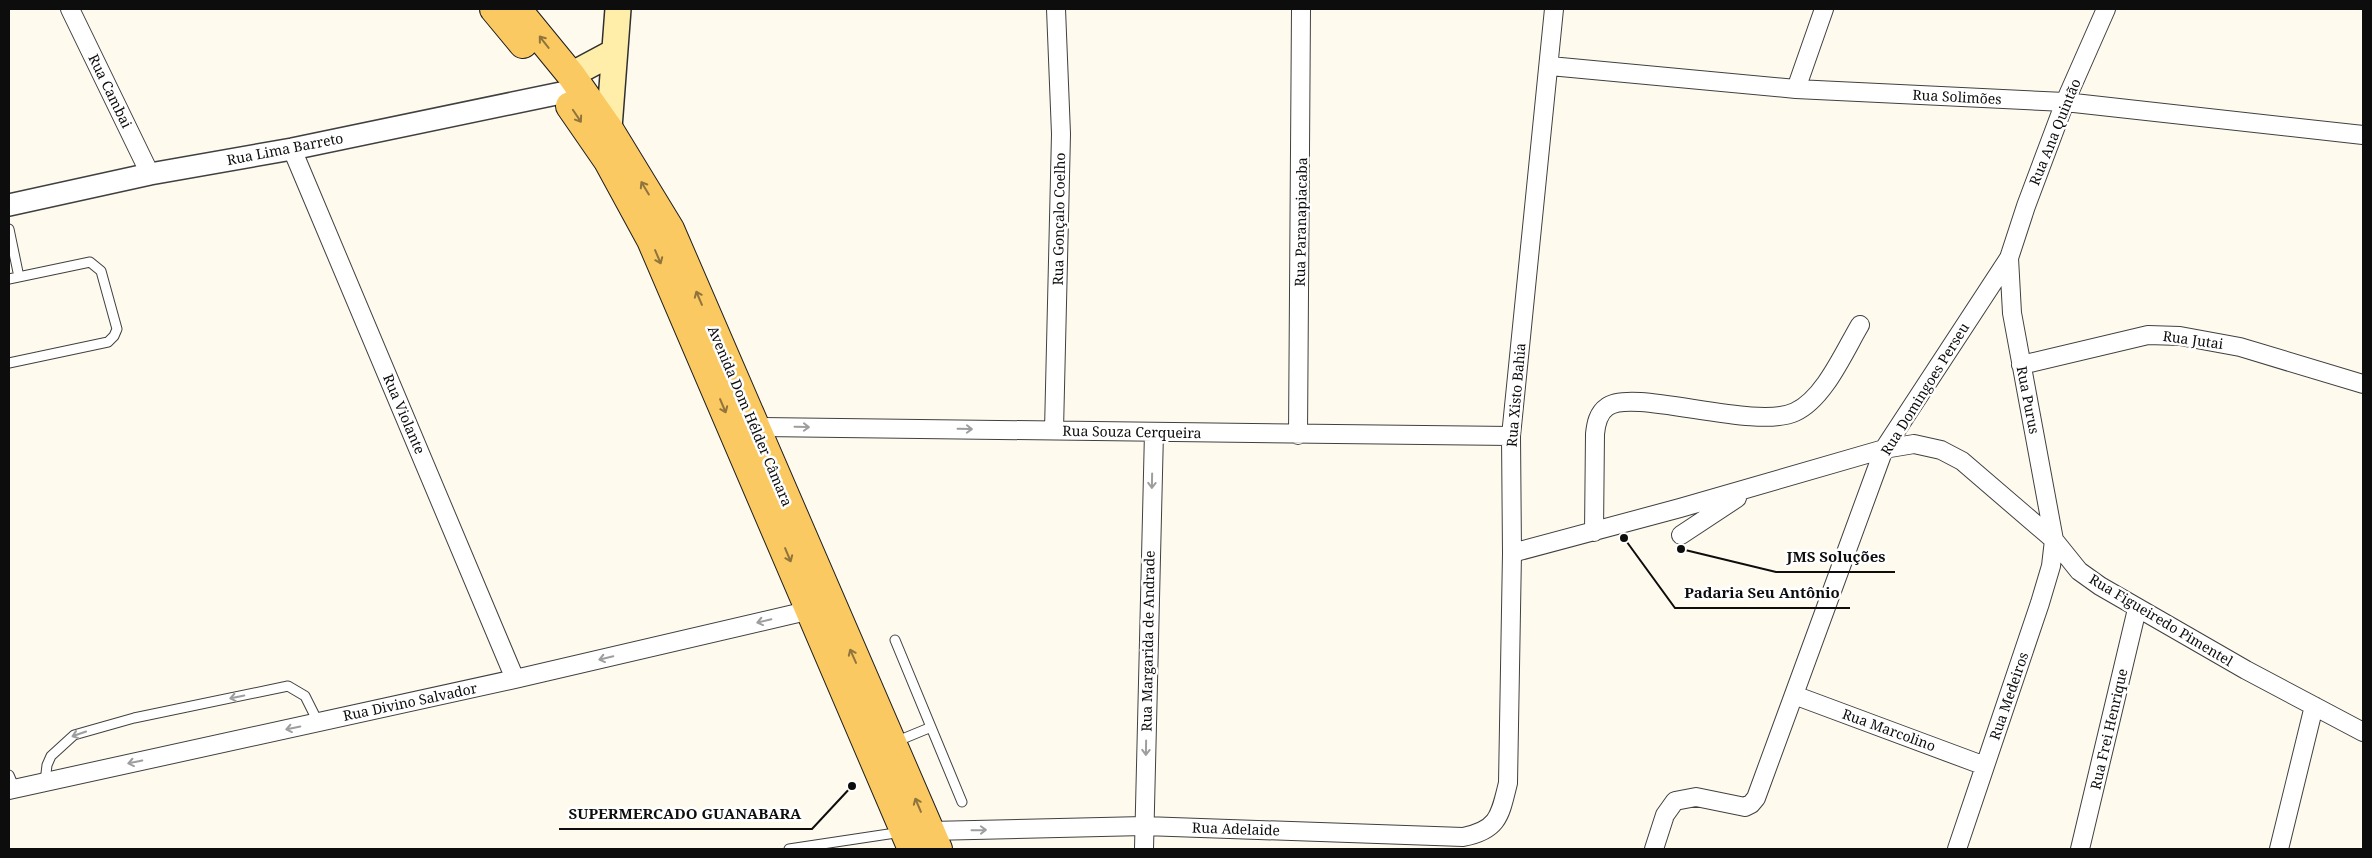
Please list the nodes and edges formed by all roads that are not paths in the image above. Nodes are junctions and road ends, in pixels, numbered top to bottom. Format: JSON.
{"nodes":[{"id":1,"x":70,"y":9,"type":"edge"},
{"id":2,"x":494,"y":9,"type":"edge"},
{"id":3,"x":517,"y":9,"type":"edge"},
{"id":4,"x":618,"y":9,"type":"edge"},
{"id":5,"x":1056,"y":9,"type":"edge"},
{"id":6,"x":1301,"y":9,"type":"edge"},
{"id":7,"x":1554,"y":9,"type":"edge"},
{"id":8,"x":1824,"y":9,"type":"edge"},
{"id":9,"x":2106,"y":9,"type":"edge"},
{"id":10,"x":614,"y":52,"type":"junction"},
{"id":11,"x":1550,"y":66,"type":"junction"},
{"id":12,"x":566,"y":84,"type":"junction"},
{"id":13,"x":1796,"y":89,"type":"junction"},
{"id":14,"x":2066,"y":102,"type":"junction"},
{"id":15,"x":609,"y":129,"type":"junction"},
{"id":16,"x":2363,"y":135,"type":"edge"},
{"id":17,"x":292,"y":149,"type":"junction"},
{"id":18,"x":608,"y":161,"type":"junction"},
{"id":19,"x":150,"y":174,"type":"junction"},
{"id":20,"x":9,"y":205,"type":"edge"},
{"id":21,"x":9,"y":229,"type":"edge"},
{"id":22,"x":2009,"y":258,"type":"junction"},
{"id":23,"x":19,"y":277,"type":"junction"},
{"id":24,"x":9,"y":279,"type":"edge"},
{"id":25,"x":1860,"y":325,"type":"dead end"},
{"id":26,"x":9,"y":363,"type":"edge"},
{"id":27,"x":2021,"y":365,"type":"junction"},
{"id":28,"x":2363,"y":384,"type":"edge"},
{"id":29,"x":754,"y":427,"type":"junction"},
{"id":30,"x":1054,"y":430,"type":"junction"},
{"id":31,"x":1154,"y":432,"type":"junction"},
{"id":32,"x":1298,"y":435,"type":"junction"},
{"id":33,"x":1510,"y":436,"type":"junction"},
{"id":34,"x":1884,"y":449,"type":"junction"},
{"id":35,"x":1756,"y":486,"type":"junction"},
{"id":36,"x":1594,"y":532,"type":"junction"},
{"id":37,"x":1681,"y":535,"type":"dead end"},
{"id":38,"x":2054,"y":540,"type":"junction"},
{"id":39,"x":1512,"y":553,"type":"junction"},
{"id":40,"x":2137,"y":609,"type":"junction"},
{"id":41,"x":811,"y":610,"type":"junction"},
{"id":42,"x":895,"y":640,"type":"dead end"},
{"id":43,"x":515,"y":679,"type":"junction"},
{"id":44,"x":1794,"y":695,"type":"junction"},
{"id":45,"x":2314,"y":706,"type":"junction"},
{"id":46,"x":318,"y":722,"type":"junction"},
{"id":47,"x":929,"y":728,"type":"junction"},
{"id":48,"x":2363,"y":732,"type":"edge"},
{"id":49,"x":892,"y":743,"type":"junction"},
{"id":50,"x":1985,"y":766,"type":"junction"},
{"id":51,"x":45,"y":782,"type":"junction"},
{"id":52,"x":1508,"y":783,"type":"joint"},
{"id":53,"x":11,"y":785,"type":"edge"},
{"id":54,"x":962,"y":802,"type":"dead end"},
{"id":55,"x":1144,"y":826,"type":"junction"},
{"id":56,"x":921,"y":840,"type":"edge"},
{"id":57,"x":790,"y":849,"type":"edge"},
{"id":58,"x":1144,"y":849,"type":"edge"},
{"id":59,"x":1654,"y":849,"type":"edge"},
{"id":60,"x":1957,"y":849,"type":"edge"},
{"id":61,"x":2080,"y":849,"type":"edge"},
{"id":62,"x":2279,"y":849,"type":"edge"}],
"edges":[{"from":1,"to":19,"type":"street","name":"Rua Cambai"},
{"from":2,"to":12,"type":"main road","name":"Avenida Dom Hélder Câmara"},
{"from":12,"to":3,"type":"main road","name":"Avenida Dom Hélder Câmara","one_way":true},
{"from":4,"to":10,"type":"main road"},
{"from":5,"to":30,"type":"street","name":"Rua Gonçalo Coelho"},
{"from":6,"to":32,"type":"street","name":"Rua Paranapiacaba"},
{"from":7,"to":11,"type":"street","name":"Rua Xisto Bahia"},
{"from":8,"to":13,"type":"street"},
{"from":9,"to":14,"type":"street","name":"Rua Ana Quintão"},
{"from":10,"to":12,"type":"main road"},
{"from":10,"to":15,"type":"main road"},
{"from":11,"to":13,"type":"street","name":"Rua Solimões"},
{"from":11,"to":33,"type":"street","name":"Rua Xisto Bahia"},
{"from":12,"to":15,"type":"main road","name":"Avenida Dom Hélder Câmara"},
{"from":12,"to":17,"type":"street","name":"Rua Lima Barreto"},
{"from":12,"to":18,"type":"main road","name":"Avenida Dom Hélder Câmara","one_way":true},
{"from":13,"to":14,"type":"street","name":"Rua Solimões"},
{"from":14,"to":16,"type":"street","name":"Rua Solimões"},
{"from":14,"to":22,"type":"street","name":"Rua Ana Quintão"},
{"from":15,"to":18,"type":"main road"},
{"from":29,"to":15,"type":"main road","name":"Avenida Dom Hélder Câmara","one_way":true},
{"from":17,"to":19,"type":"street","name":"Rua Lima Barreto"},
{"from":17,"to":43,"type":"street","name":"Rua Violante"},
{"from":18,"to":41,"type":"main road","name":"Avenida Dom Hélder Câmara","one_way":true},
{"from":19,"to":20,"type":"street","name":"Rua Lima Barreto"},
{"from":21,"to":23,"type":"lane"},
{"from":22,"to":27,"type":"street","name":"Rua Purus"},
{"from":22,"to":34,"type":"street","name":"Rua Domingoes Perseu"},
{"from":23,"to":24,"type":"lane"},
{"from":23,"to":26,"type":"lane"},
{"from":25,"to":36,"type":"street"},
{"from":27,"to":28,"type":"street","name":"Rua Jutai"},
{"from":27,"to":38,"type":"street","name":"Rua Purus"},
{"from":29,"to":30,"type":"street","name":"Rua Souza Cerqueira","one_way":true},
{"from":49,"to":29,"type":"main road","name":"Avenida Dom Hélder Câmara","one_way":true},
{"from":30,"to":31,"type":"street","name":"Rua Souza Cerqueira"},
{"from":31,"to":32,"type":"street","name":"Rua Souza Cerqueira"},
{"from":31,"to":55,"type":"street","name":"Rua Margarida de Andrade","one_way":true},
{"from":32,"to":33,"type":"street","name":"Rua Souza Cerqueira"},
{"from":33,"to":39,"type":"street","name":"Rua Xisto Bahia"},
{"from":34,"to":35,"type":"street","name":"Rua Figueiredo Pimentel"},
{"from":34,"to":38,"type":"street","name":"Rua Figueiredo Pimentel"},
{"from":34,"to":44,"type":"street","name":"Rua Domingoes Perseu"},
{"from":35,"to":36,"type":"street","name":"Rua Figueiredo Pimentel"},
{"from":35,"to":37,"type":"street","name":"Rua Figueiredo Pimentel"},
{"from":36,"to":39,"type":"street","name":"Rua Figueiredo Pimentel"},
{"from":38,"to":40,"type":"street","name":"Rua Figueiredo Pimentel"},
{"from":38,"to":50,"type":"street","name":"Rua Medeiros"},
{"from":39,"to":52,"type":"street","name":"Rua Xisto Bahia"},
{"from":40,"to":45,"type":"street","name":"Rua Figueiredo Pimentel"},
{"from":40,"to":61,"type":"street","name":"Rua Frei Henrique"},
{"from":41,"to":43,"type":"street","name":"Rua Divino Salvador","one_way":true},
{"from":41,"to":56,"type":"main road","name":"Avenida Dom Hélder Câmara"},
{"from":42,"to":47,"type":"lane"},
{"from":43,"to":46,"type":"street","name":"Rua Divino Salvador"},
{"from":44,"to":50,"type":"street","name":"Rua Marcolino"},
{"from":44,"to":59,"type":"street","name":"Rua Domingoes Perseu"},
{"from":45,"to":48,"type":"street","name":"Rua Figueiredo Pimentel"},
{"from":45,"to":62,"type":"street"},
{"from":46,"to":51,"type":"street","name":"Rua Divino Salvador","one_way":true},
{"from":46,"to":51,"type":"lane","one_way":true},
{"from":47,"to":49,"type":"lane"},
{"from":47,"to":54,"type":"lane"},
{"from":56,"to":49,"type":"main road","name":"Avenida Dom Hélder Câmara","one_way":true},
{"from":50,"to":60,"type":"street","name":"Rua Medeiros"},
{"from":51,"to":53,"type":"street","name":"Rua Divino Salvador"},
{"from":52,"to":55,"type":"street","name":"Rua Adelaide"},
{"from":56,"to":55,"type":"street","name":"Rua Adelaide","one_way":true},
{"from":55,"to":58,"type":"street","name":"Rua Margarida de Andrade"},
{"from":56,"to":57,"type":"lane"}]}
